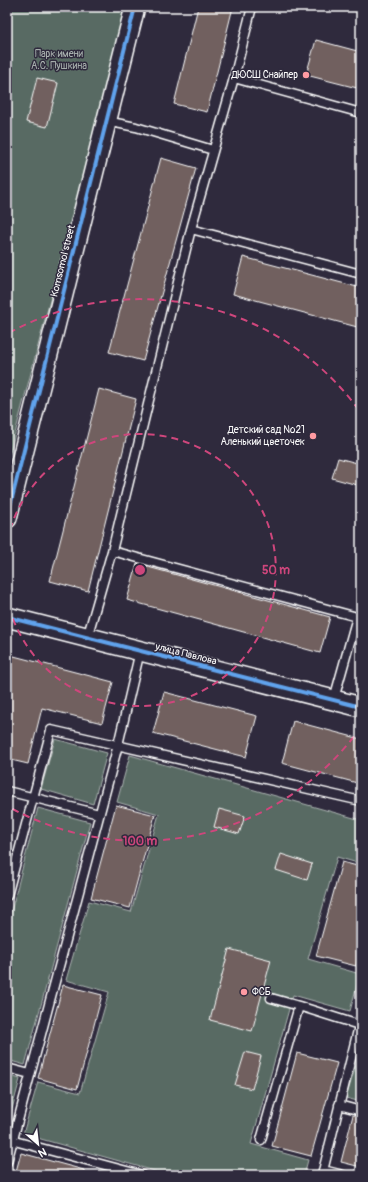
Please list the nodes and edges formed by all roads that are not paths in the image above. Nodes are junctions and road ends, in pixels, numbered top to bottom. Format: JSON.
{"nodes":[{"id":1,"x":135,"y":7,"type":"edge"},
{"id":2,"x":252,"y":7,"type":"edge"},
{"id":3,"x":234,"y":78,"type":"junction"},
{"id":4,"x":361,"y":114,"type":"edge"},
{"id":5,"x":106,"y":121,"type":"junction"},
{"id":6,"x":213,"y":150,"type":"junction"},
{"id":7,"x":192,"y":229,"type":"junction"},
{"id":8,"x":361,"y":274,"type":"edge"},
{"id":9,"x":7,"y":518,"type":"edge"},
{"id":10,"x":112,"y":551,"type":"junction"},
{"id":11,"x":360,"y":616,"type":"edge"},
{"id":12,"x":7,"y":617,"type":"edge"},
{"id":13,"x":87,"y":638,"type":"junction"},
{"id":14,"x":140,"y":651,"type":"junction"},
{"id":15,"x":334,"y":700,"type":"junction"},
{"id":16,"x":361,"y":707,"type":"edge"},
{"id":17,"x":118,"y":745,"type":"junction"},
{"id":18,"x":7,"y":791,"type":"edge"},
{"id":19,"x":33,"y":798,"type":"junction"},
{"id":20,"x":361,"y":801,"type":"edge"},
{"id":21,"x":99,"y":814,"type":"junction"},
{"id":22,"x":7,"y":896,"type":"edge"},
{"id":23,"x":271,"y":998,"type":"dead end"},
{"id":24,"x":299,"y":1006,"type":"junction"},
{"id":25,"x":360,"y":1022,"type":"edge"},
{"id":26,"x":7,"y":1068,"type":"edge"},
{"id":27,"x":30,"y":1074,"type":"junction"},
{"id":28,"x":339,"y":1105,"type":"junction"},
{"id":29,"x":361,"y":1110,"type":"edge"},
{"id":30,"x":10,"y":1140,"type":"edge"},
{"id":31,"x":262,"y":1140,"type":"dead end"},
{"id":32,"x":7,"y":1162,"type":"edge"},
{"id":33,"x":323,"y":1172,"type":"edge"},
{"id":34,"x":142,"y":1175,"type":"edge"},
{"id":35,"x":343,"y":1175,"type":"edge"}],
"edges":[{"from":1,"to":5,"type":"street","name":"Komsomol street"},
{"from":2,"to":3,"type":"lane"},
{"from":3,"to":4,"type":"lane"},
{"from":3,"to":6,"type":"lane"},
{"from":5,"to":6,"type":"lane"},
{"from":5,"to":9,"type":"street","name":"Komsomol street"},
{"from":6,"to":7,"type":"lane"},
{"from":7,"to":8,"type":"lane"},
{"from":7,"to":10,"type":"lane"},
{"from":10,"to":11,"type":"lane"},
{"from":10,"to":13,"type":"lane"},
{"from":11,"to":15,"type":"lane"},
{"from":12,"to":13,"type":"street","name":"улица Павлова"},
{"from":13,"to":14,"type":"street","name":"улица Павлова"},
{"from":14,"to":15,"type":"street","name":"улица Павлова"},
{"from":14,"to":17,"type":"lane"},
{"from":15,"to":16,"type":"street","name":"улица Павлова"},
{"from":17,"to":19,"type":"lane"},
{"from":17,"to":20,"type":"lane"},
{"from":17,"to":21,"type":"lane"},
{"from":18,"to":19,"type":"lane"},
{"from":19,"to":21,"type":"lane"},
{"from":19,"to":22,"type":"lane"},
{"from":21,"to":27,"type":"lane"},
{"from":23,"to":24,"type":"lane"},
{"from":24,"to":25,"type":"lane"},
{"from":24,"to":31,"type":"lane"},
{"from":25,"to":28,"type":"lane"},
{"from":26,"to":27,"type":"lane"},
{"from":27,"to":30,"type":"lane"},
{"from":28,"to":29,"type":"lane"},
{"from":28,"to":33,"type":"lane"},
{"from":30,"to":32,"type":"lane"},
{"from":30,"to":34,"type":"lane"},
{"from":33,"to":35,"type":"lane"}]}
